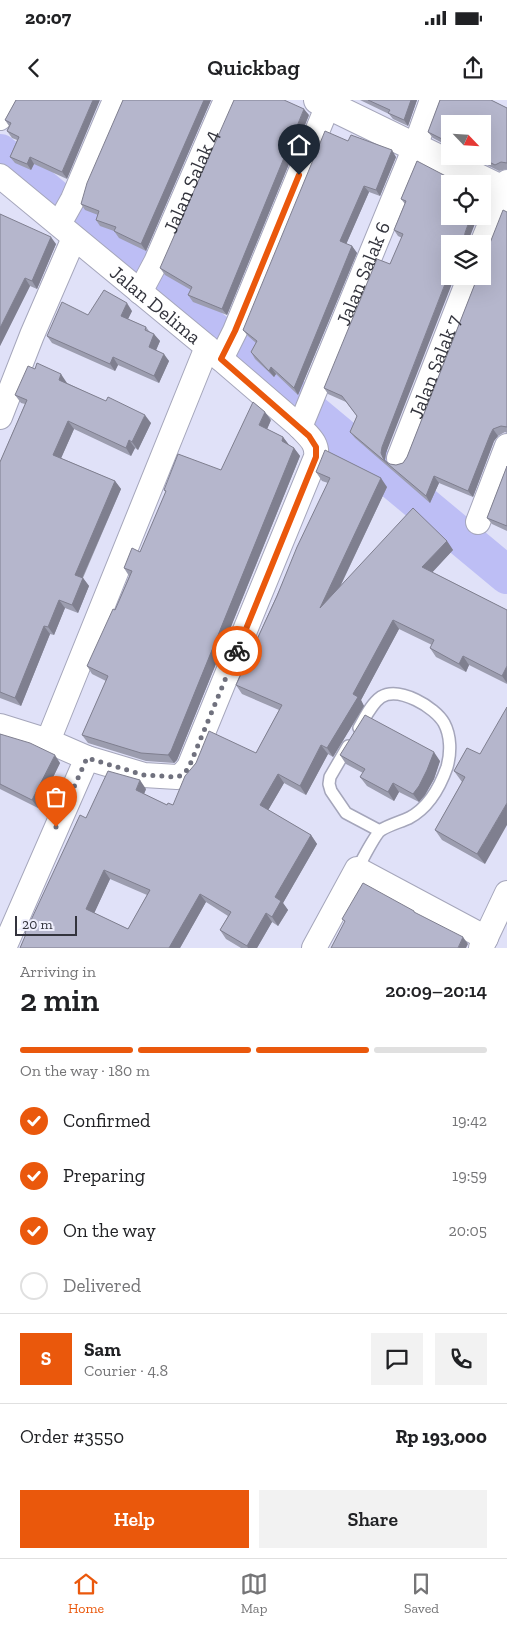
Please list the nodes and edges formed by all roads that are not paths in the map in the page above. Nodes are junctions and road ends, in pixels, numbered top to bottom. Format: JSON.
{"nodes":[{"id":1,"x":8,"y":100,"type":"edge"},
{"id":2,"x":115,"y":100,"type":"edge"},
{"id":3,"x":226,"y":100,"type":"edge"},
{"id":4,"x":432,"y":100,"type":"edge"},
{"id":5,"x":325,"y":102,"type":"edge"},
{"id":6,"x":0,"y":118,"type":"edge"},
{"id":7,"x":415,"y":147,"type":"junction"},
{"id":8,"x":0,"y":176,"type":"edge"},
{"id":9,"x":506,"y":188,"type":"edge"},
{"id":10,"x":67,"y":220,"type":"junction"},
{"id":11,"x":486,"y":235,"type":"edge"},
{"id":12,"x":466,"y":285,"type":"edge"},
{"id":13,"x":142,"y":288,"type":"junction"},
{"id":14,"x":218,"y":353,"type":"junction"},
{"id":15,"x":0,"y":417,"type":"edge"},
{"id":16,"x":306,"y":421,"type":"junction"},
{"id":17,"x":507,"y":446,"type":"edge"},
{"id":18,"x":399,"y":458,"type":"dead end"},
{"id":19,"x":478,"y":522,"type":"dead end"},
{"id":20,"x":0,"y":726,"type":"edge"},
{"id":21,"x":48,"y":741,"type":"junction"},
{"id":22,"x":87,"y":758,"type":"junction"},
{"id":23,"x":380,"y":831,"type":"junction"},
{"id":24,"x":357,"y":869,"type":"junction"},
{"id":25,"x":507,"y":893,"type":"edge"},
{"id":26,"x":484,"y":943,"type":"edge"},
{"id":27,"x":4,"y":948,"type":"edge"},
{"id":28,"x":314,"y":948,"type":"edge"}],
"edges":[{"from":1,"to":6,"type":"street"},
{"from":2,"to":10,"type":"street"},
{"from":3,"to":13,"type":"street","name":"Jalan Salak 4"},
{"from":4,"to":7,"type":"street","name":"Jalan Salak 6"},
{"from":5,"to":7,"type":"street"},
{"from":5,"to":14,"type":"street"},
{"from":7,"to":9,"type":"street"},
{"from":7,"to":16,"type":"street","name":"Jalan Salak 6"},
{"from":8,"to":10,"type":"street","name":"Jalan Delima"},
{"from":9,"to":11,"type":"street"},
{"from":10,"to":13,"type":"street","name":"Jalan Delima"},
{"from":10,"to":15,"type":"street"},
{"from":12,"to":18,"type":"street","name":"Jalan Salak 7"},
{"from":13,"to":14,"type":"street","name":"Jalan Delima"},
{"from":14,"to":16,"type":"street","name":"Jalan Delima"},
{"from":14,"to":21,"type":"street"},
{"from":16,"to":22,"type":"street"},
{"from":17,"to":19,"type":"street"},
{"from":20,"to":21,"type":"street"},
{"from":21,"to":22,"type":"street"},
{"from":22,"to":27,"type":"street"},
{"from":23,"to":23,"type":"lane"},
{"from":23,"to":24,"type":"lane"},
{"from":24,"to":26,"type":"street"},
{"from":24,"to":28,"type":"street"},
{"from":25,"to":26,"type":"street"}]}
